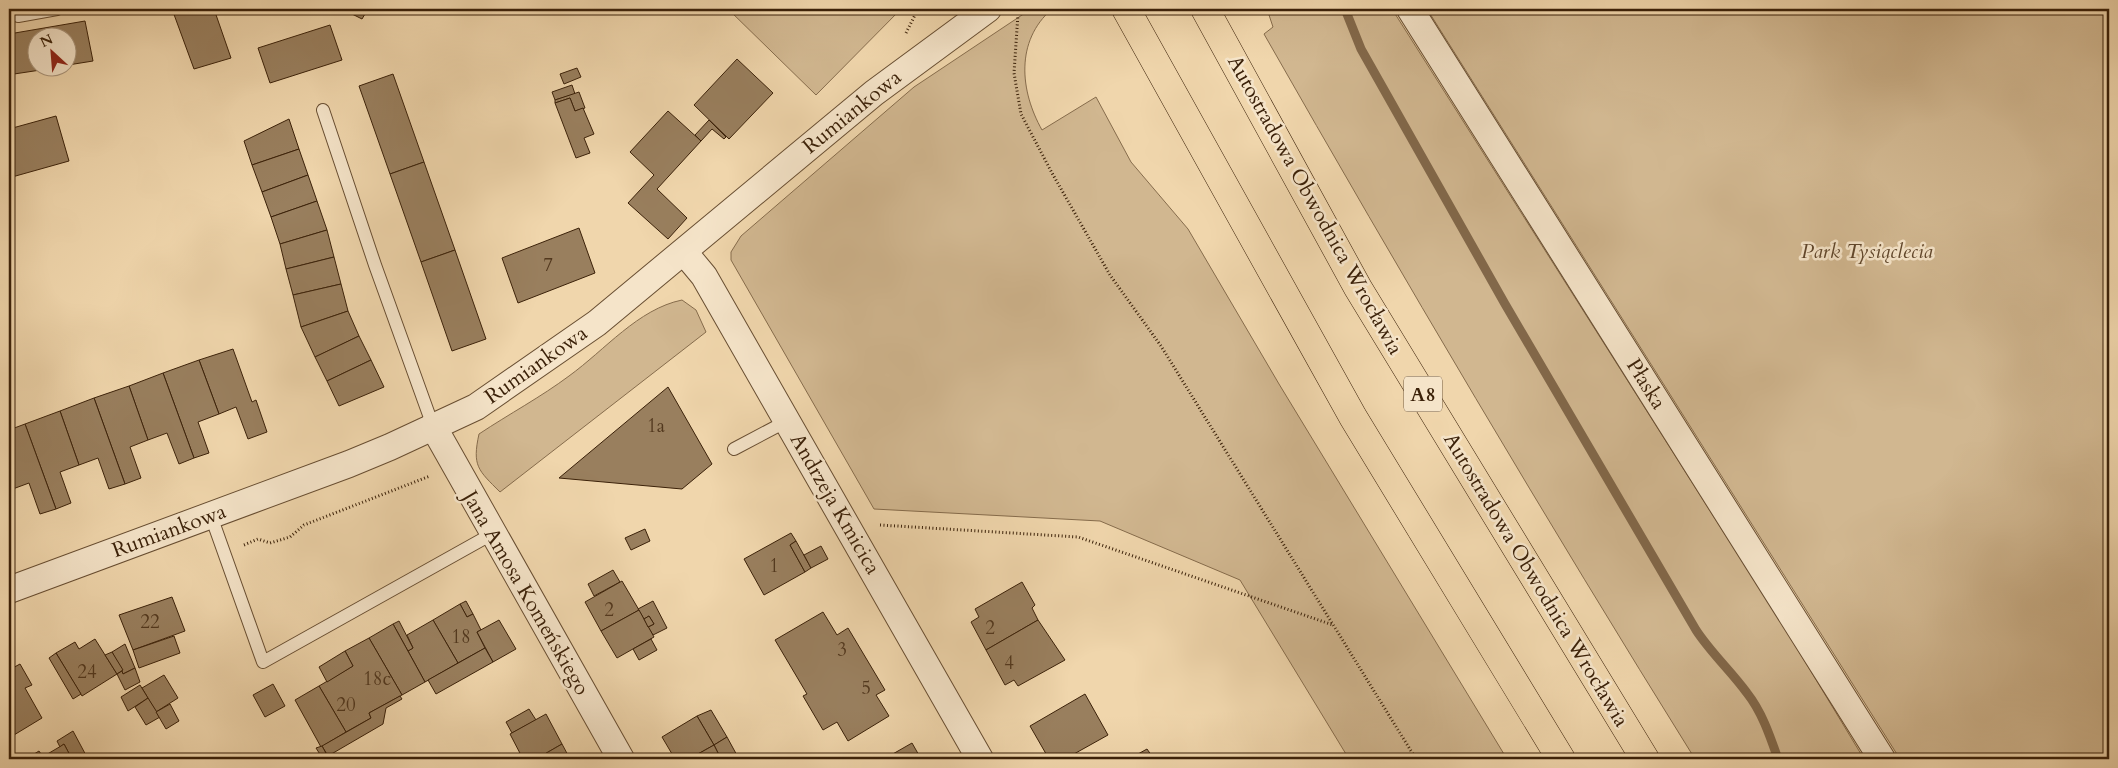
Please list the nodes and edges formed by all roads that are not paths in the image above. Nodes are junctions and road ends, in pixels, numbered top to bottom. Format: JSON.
{"nodes":[{"id":1,"x":16,"y":9,"type":"edge"},
{"id":2,"x":57,"y":9,"type":"edge"},
{"id":3,"x":988,"y":9,"type":"edge"},
{"id":4,"x":1126,"y":9,"type":"edge"},
{"id":5,"x":1410,"y":9,"type":"edge"},
{"id":6,"x":1209,"y":15,"type":"edge"},
{"id":7,"x":323,"y":110,"type":"dead end"},
{"id":8,"x":684,"y":252,"type":"junction"},
{"id":9,"x":787,"y":421,"type":"junction"},
{"id":10,"x":433,"y":426,"type":"junction"},
{"id":11,"x":734,"y":448,"type":"dead end"},
{"id":12,"x":211,"y":516,"type":"junction"},
{"id":13,"x":492,"y":534,"type":"junction"},
{"id":14,"x":9,"y":590,"type":"edge"},
{"id":15,"x":621,"y":759,"type":"edge"},
{"id":16,"x":980,"y":759,"type":"edge"},
{"id":17,"x":1561,"y":759,"type":"edge"},
{"id":18,"x":1645,"y":759,"type":"edge"},
{"id":19,"x":1882,"y":759,"type":"edge"}],
"edges":[{"from":1,"to":2,"type":"lane"},
{"from":3,"to":8,"type":"street","name":"Rumiankowa"},
{"from":4,"to":17,"type":"highway"},
{"from":5,"to":19,"type":"street","name":"Płaska"},
{"from":6,"to":18,"type":"highway","name":"Autostradowa Obwodnica Wrocławia","number":"A8"},
{"from":7,"to":10,"type":"lane"},
{"from":8,"to":9,"type":"street","name":"Andrzeja Kmicica"},
{"from":8,"to":10,"type":"street","name":"Rumiankowa"},
{"from":9,"to":11,"type":"lane"},
{"from":9,"to":16,"type":"street","name":"Andrzeja Kmicica"},
{"from":10,"to":12,"type":"street","name":"Rumiankowa"},
{"from":10,"to":13,"type":"street","name":"Jana Amosa Komeńskiego"},
{"from":12,"to":13,"type":"lane"},
{"from":12,"to":14,"type":"street","name":"Rumiankowa"},
{"from":13,"to":15,"type":"street","name":"Jana Amosa Komeńskiego"}]}
